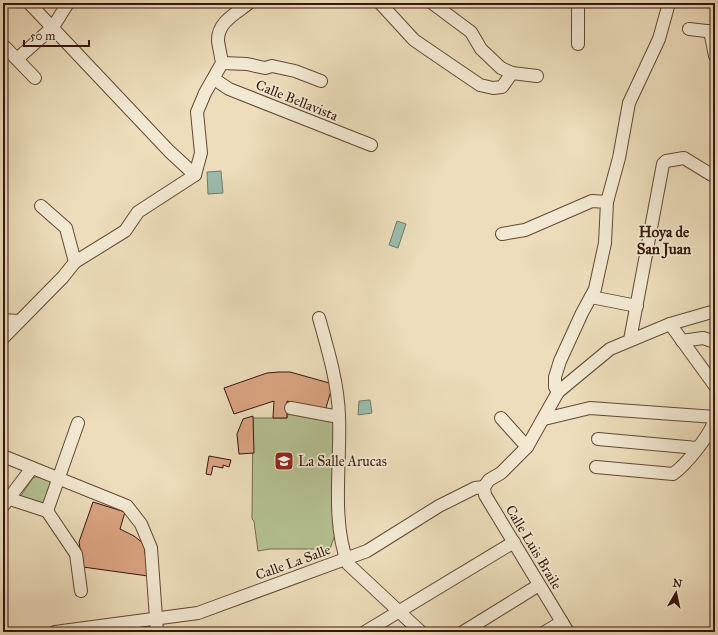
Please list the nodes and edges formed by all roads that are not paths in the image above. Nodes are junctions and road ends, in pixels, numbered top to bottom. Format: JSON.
{"nodes":[{"id":1,"x":29,"y":3,"type":"edge"},
{"id":2,"x":68,"y":3,"type":"edge"},
{"id":3,"x":380,"y":3,"type":"edge"},
{"id":4,"x":432,"y":3,"type":"edge"},
{"id":5,"x":578,"y":3,"type":"edge"},
{"id":6,"x":668,"y":3,"type":"edge"},
{"id":7,"x":244,"y":4,"type":"edge"},
{"id":8,"x":53,"y":27,"type":"junction"},
{"id":9,"x":689,"y":29,"type":"dead end"},
{"id":10,"x":712,"y":31,"type":"edge"},
{"id":11,"x":578,"y":44,"type":"dead end"},
{"id":12,"x":6,"y":47,"type":"dead end"},
{"id":13,"x":715,"y":56,"type":"edge"},
{"id":14,"x":18,"y":59,"type":"junction"},
{"id":15,"x":222,"y":63,"type":"junction"},
{"id":16,"x":512,"y":73,"type":"junction"},
{"id":17,"x":537,"y":76,"type":"dead end"},
{"id":18,"x":35,"y":78,"type":"dead end"},
{"id":19,"x":214,"y":79,"type":"junction"},
{"id":20,"x":321,"y":81,"type":"dead end"},
{"id":21,"x":371,"y":145,"type":"dead end"},
{"id":22,"x":195,"y":174,"type":"junction"},
{"id":23,"x":715,"y":177,"type":"edge"},
{"id":24,"x":606,"y":202,"type":"junction"},
{"id":25,"x":41,"y":206,"type":"dead end"},
{"id":26,"x":502,"y":234,"type":"dead end"},
{"id":27,"x":75,"y":262,"type":"junction"},
{"id":28,"x":591,"y":297,"type":"junction"},
{"id":29,"x":636,"y":306,"type":"junction"},
{"id":30,"x":715,"y":311,"type":"edge"},
{"id":31,"x":320,"y":318,"type":"dead end"},
{"id":32,"x":3,"y":320,"type":"edge"},
{"id":33,"x":19,"y":321,"type":"junction"},
{"id":34,"x":670,"y":324,"type":"junction"},
{"id":35,"x":3,"y":338,"type":"edge"},
{"id":36,"x":630,"y":340,"type":"junction"},
{"id":37,"x":682,"y":341,"type":"junction"},
{"id":38,"x":715,"y":342,"type":"edge"},
{"id":39,"x":715,"y":386,"type":"edge"},
{"id":40,"x":558,"y":392,"type":"junction"},
{"id":41,"x":291,"y":408,"type":"dead end"},
{"id":42,"x":339,"y":417,"type":"junction"},
{"id":43,"x":501,"y":418,"type":"dead end"},
{"id":44,"x":715,"y":418,"type":"edge"},
{"id":45,"x":544,"y":419,"type":"junction"},
{"id":46,"x":78,"y":423,"type":"dead end"},
{"id":47,"x":598,"y":439,"type":"dead end"},
{"id":48,"x":527,"y":447,"type":"junction"},
{"id":49,"x":697,"y":448,"type":"junction"},
{"id":50,"x":3,"y":456,"type":"edge"},
{"id":51,"x":32,"y":468,"type":"junction"},
{"id":52,"x":596,"y":468,"type":"dead end"},
{"id":53,"x":59,"y":478,"type":"junction"},
{"id":54,"x":484,"y":487,"type":"junction"},
{"id":55,"x":5,"y":504,"type":"edge"},
{"id":56,"x":47,"y":511,"type":"junction"},
{"id":57,"x":514,"y":542,"type":"junction"},
{"id":58,"x":346,"y":559,"type":"junction"},
{"id":59,"x":539,"y":585,"type":"junction"},
{"id":60,"x":81,"y":591,"type":"dead end"},
{"id":61,"x":399,"y":611,"type":"junction"},
{"id":62,"x":156,"y":626,"type":"edge"},
{"id":63,"x":565,"y":627,"type":"edge"},
{"id":64,"x":55,"y":632,"type":"edge"},
{"id":65,"x":365,"y":632,"type":"edge"},
{"id":66,"x":421,"y":632,"type":"edge"},
{"id":67,"x":463,"y":632,"type":"edge"},
{"id":68,"x":545,"y":632,"type":"edge"}],
"edges":[{"from":1,"to":8,"type":"street"},
{"from":2,"to":8,"type":"street"},
{"from":3,"to":16,"type":"street"},
{"from":4,"to":16,"type":"street"},
{"from":5,"to":11,"type":"street"},
{"from":6,"to":24,"type":"street"},
{"from":7,"to":15,"type":"street"},
{"from":8,"to":14,"type":"street"},
{"from":8,"to":22,"type":"street"},
{"from":9,"to":10,"type":"street"},
{"from":10,"to":13,"type":"street"},
{"from":12,"to":14,"type":"street"},
{"from":14,"to":18,"type":"street"},
{"from":15,"to":19,"type":"street"},
{"from":15,"to":20,"type":"street"},
{"from":16,"to":17,"type":"street"},
{"from":19,"to":21,"type":"street","name":"Calle Bellavista"},
{"from":19,"to":22,"type":"street"},
{"from":22,"to":27,"type":"street"},
{"from":23,"to":29,"type":"street"},
{"from":24,"to":26,"type":"street"},
{"from":24,"to":28,"type":"street"},
{"from":25,"to":27,"type":"street"},
{"from":27,"to":33,"type":"street"},
{"from":28,"to":29,"type":"street"},
{"from":28,"to":40,"type":"street"},
{"from":29,"to":36,"type":"street"},
{"from":30,"to":34,"type":"street"},
{"from":31,"to":42,"type":"street","name":"Calle La Salle"},
{"from":32,"to":33,"type":"street"},
{"from":33,"to":35,"type":"street"},
{"from":34,"to":36,"type":"street"},
{"from":34,"to":37,"type":"street"},
{"from":36,"to":40,"type":"street"},
{"from":37,"to":38,"type":"street"},
{"from":37,"to":39,"type":"street"},
{"from":40,"to":45,"type":"street"},
{"from":41,"to":42,"type":"street"},
{"from":42,"to":58,"type":"street","name":"Calle La Salle"},
{"from":43,"to":48,"type":"street"},
{"from":44,"to":45,"type":"street"},
{"from":44,"to":49,"type":"street"},
{"from":45,"to":48,"type":"street"},
{"from":46,"to":53,"type":"street"},
{"from":47,"to":49,"type":"street"},
{"from":48,"to":54,"type":"street"},
{"from":49,"to":52,"type":"street"},
{"from":50,"to":51,"type":"street"},
{"from":51,"to":53,"type":"street"},
{"from":51,"to":55,"type":"street"},
{"from":53,"to":56,"type":"street"},
{"from":53,"to":62,"type":"street"},
{"from":54,"to":57,"type":"street","name":"Calle Luis Braile"},
{"from":54,"to":58,"type":"street"},
{"from":55,"to":56,"type":"street"},
{"from":56,"to":60,"type":"street"},
{"from":57,"to":59,"type":"street","name":"Calle Luis Braile"},
{"from":57,"to":61,"type":"street"},
{"from":58,"to":61,"type":"street"},
{"from":58,"to":62,"type":"street","name":"Calle La Salle"},
{"from":59,"to":63,"type":"street","name":"Calle Luis Braile"},
{"from":59,"to":67,"type":"street"},
{"from":61,"to":65,"type":"street"},
{"from":61,"to":66,"type":"street"},
{"from":62,"to":64,"type":"street","name":"Calle La Salle"},
{"from":63,"to":68,"type":"street"}]}
